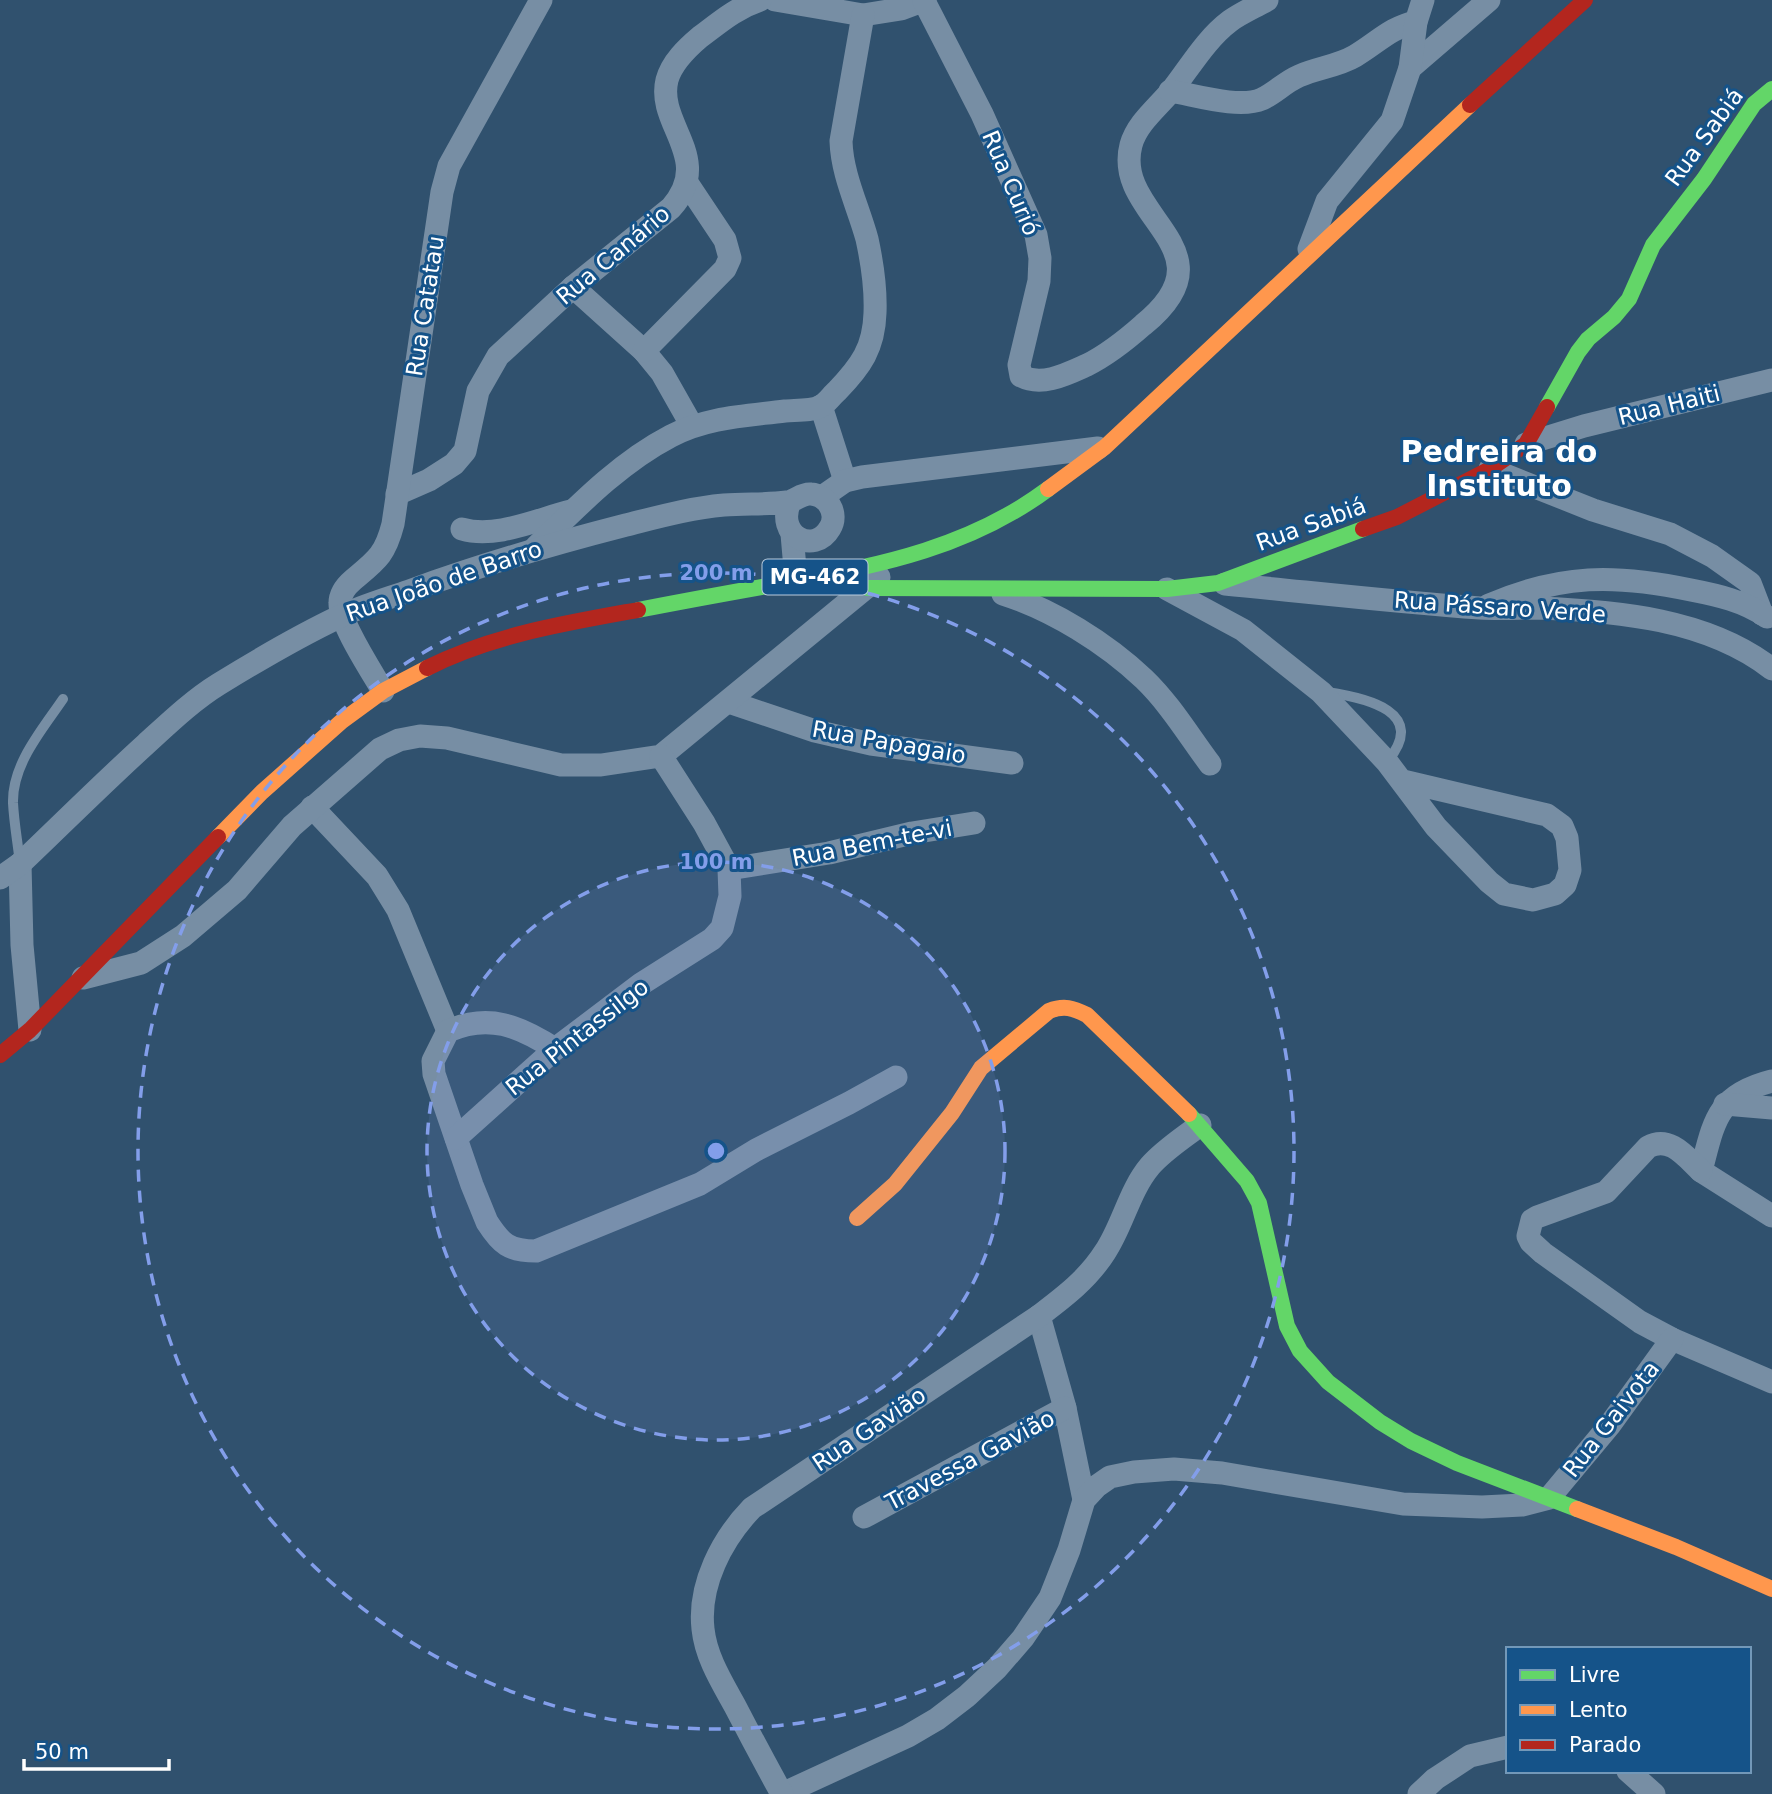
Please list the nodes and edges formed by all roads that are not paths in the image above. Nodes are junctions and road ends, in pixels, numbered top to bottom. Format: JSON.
{"nodes":[{"id":1,"x":541,"y":0,"type":"edge"},
{"id":2,"x":760,"y":0,"type":"edge"},
{"id":3,"x":775,"y":0,"type":"edge"},
{"id":4,"x":925,"y":0,"type":"edge"},
{"id":5,"x":1267,"y":0,"type":"edge"},
{"id":6,"x":1489,"y":0,"type":"edge"},
{"id":7,"x":1585,"y":0,"type":"edge"},
{"id":8,"x":1420,"y":11,"type":"edge"},
{"id":9,"x":863,"y":15,"type":"junction"},
{"id":10,"x":1410,"y":68,"type":"junction"},
{"id":11,"x":1772,"y":89,"type":"edge"},
{"id":12,"x":1170,"y":91,"type":"junction"},
{"id":13,"x":687,"y":183,"type":"junction"},
{"id":14,"x":1304,"y":260,"type":"junction"},
{"id":15,"x":573,"y":287,"type":"junction"},
{"id":16,"x":644,"y":351,"type":"junction"},
{"id":17,"x":1772,"y":380,"type":"edge"},
{"id":18,"x":821,"y":406,"type":"junction"},
{"id":19,"x":692,"y":426,"type":"junction"},
{"id":20,"x":1527,"y":444,"type":"junction"},
{"id":21,"x":1105,"y":447,"type":"junction"},
{"id":22,"x":1490,"y":470,"type":"junction"},
{"id":23,"x":845,"y":481,"type":"junction"},
{"id":24,"x":397,"y":494,"type":"junction"},
{"id":25,"x":822,"y":497,"type":"junction"},
{"id":26,"x":790,"y":502,"type":"junction"},
{"id":27,"x":574,"y":510,"type":"junction"},
{"id":28,"x":462,"y":528,"type":"dead end"},
{"id":29,"x":830,"y":529,"type":"junction"},
{"id":30,"x":792,"y":534,"type":"junction"},
{"id":31,"x":534,"y":549,"type":"junction"},
{"id":32,"x":897,"y":560,"type":"junction"},
{"id":33,"x":843,"y":572,"type":"junction"},
{"id":34,"x":796,"y":580,"type":"junction"},
{"id":35,"x":1218,"y":583,"type":"junction"},
{"id":36,"x":868,"y":588,"type":"junction"},
{"id":37,"x":983,"y":588,"type":"junction"},
{"id":38,"x":1167,"y":589,"type":"junction"},
{"id":39,"x":1482,"y":608,"type":"junction"},
{"id":40,"x":341,"y":616,"type":"junction"},
{"id":41,"x":1767,"y":617,"type":"edge"},
{"id":42,"x":1772,"y":669,"type":"edge"},
{"id":43,"x":383,"y":691,"type":"junction"},
{"id":44,"x":1321,"y":692,"type":"junction"},
{"id":45,"x":63,"y":699,"type":"dead end"},
{"id":46,"x":729,"y":702,"type":"junction"},
{"id":47,"x":661,"y":756,"type":"junction"},
{"id":48,"x":1387,"y":762,"type":"junction"},
{"id":49,"x":1012,"y":763,"type":"dead end"},
{"id":50,"x":1210,"y":764,"type":"dead end"},
{"id":51,"x":1403,"y":782,"type":"junction"},
{"id":52,"x":312,"y":807,"type":"junction"},
{"id":53,"x":974,"y":823,"type":"dead end"},
{"id":54,"x":20,"y":864,"type":"junction"},
{"id":55,"x":729,"y":869,"type":"junction"},
{"id":56,"x":0,"y":878,"type":"edge"},
{"id":57,"x":80,"y":979,"type":"junction"},
{"id":58,"x":30,"y":1030,"type":"junction"},
{"id":59,"x":447,"y":1031,"type":"junction"},
{"id":60,"x":555,"y":1049,"type":"junction"},
{"id":61,"x":0,"y":1055,"type":"edge"},
{"id":62,"x":896,"y":1077,"type":"dead end"},
{"id":63,"x":1772,"y":1081,"type":"edge"},
{"id":64,"x":1725,"y":1104,"type":"junction"},
{"id":65,"x":1772,"y":1108,"type":"edge"},
{"id":66,"x":1200,"y":1125,"type":"junction"},
{"id":67,"x":456,"y":1138,"type":"junction"},
{"id":68,"x":1701,"y":1171,"type":"junction"},
{"id":69,"x":1772,"y":1216,"type":"edge"},
{"id":70,"x":857,"y":1218,"type":"dead end"},
{"id":71,"x":1040,"y":1316,"type":"junction"},
{"id":72,"x":1672,"y":1339,"type":"junction"},
{"id":73,"x":1772,"y":1382,"type":"edge"},
{"id":74,"x":1065,"y":1408,"type":"junction"},
{"id":75,"x":1549,"y":1498,"type":"junction"},
{"id":76,"x":1084,"y":1500,"type":"junction"},
{"id":77,"x":864,"y":1517,"type":"dead end"},
{"id":78,"x":1772,"y":1589,"type":"edge"},
{"id":79,"x":1506,"y":1747,"type":"edge"},
{"id":80,"x":1630,"y":1773,"type":"edge"},
{"id":81,"x":782,"y":1794,"type":"edge"},
{"id":82,"x":1419,"y":1794,"type":"edge"},
{"id":83,"x":1654,"y":1794,"type":"edge"}],
"edges":[{"from":1,"to":24,"type":"street","name":"Rua Catatau"},
{"from":2,"to":13,"type":"street","name":"Rua Canário"},
{"from":3,"to":9,"type":"street"},
{"from":4,"to":9,"type":"street"},
{"from":4,"to":12,"type":"street","name":"Rua Curió"},
{"from":5,"to":12,"type":"street"},
{"from":6,"to":10,"type":"street"},
{"from":7,"to":14,"type":"street","number":"MG-462"},
{"from":8,"to":10,"type":"street"},
{"from":8,"to":12,"type":"street"},
{"from":9,"to":18,"type":"street"},
{"from":10,"to":14,"type":"street"},
{"from":11,"to":20,"type":"street","name":"Rua Sabiá"},
{"from":13,"to":15,"type":"street","name":"Rua Canário"},
{"from":13,"to":16,"type":"street"},
{"from":14,"to":21,"type":"street","number":"MG-462"},
{"from":15,"to":16,"type":"street"},
{"from":15,"to":24,"type":"street","name":"Rua Canário"},
{"from":16,"to":19,"type":"street"},
{"from":17,"to":20,"type":"street","name":"Rua Haiti"},
{"from":18,"to":19,"type":"street"},
{"from":18,"to":23,"type":"street"},
{"from":19,"to":27,"type":"street"},
{"from":20,"to":22,"type":"street","name":"Rua Sabiá"},
{"from":21,"to":23,"type":"street","name":"Rua João de Barro"},
{"from":21,"to":32,"type":"street","number":"MG-462"},
{"from":22,"to":35,"type":"street","name":"Rua Sabiá"},
{"from":22,"to":41,"type":"street"},
{"from":23,"to":25,"type":"street","name":"Rua João de Barro"},
{"from":24,"to":40,"type":"street","name":"Rua Catatau"},
{"from":25,"to":26,"type":"street","name":"Rua João de Barro"},
{"from":25,"to":29,"type":"street"},
{"from":26,"to":30,"type":"street"},
{"from":26,"to":31,"type":"street","name":"Rua João de Barro"},
{"from":27,"to":28,"type":"street"},
{"from":27,"to":31,"type":"street"},
{"from":29,"to":30,"type":"street"},
{"from":29,"to":33,"type":"street"},
{"from":30,"to":34,"type":"street"},
{"from":31,"to":40,"type":"street","name":"Rua João de Barro"},
{"from":32,"to":33,"type":"street","number":"MG-462"},
{"from":32,"to":36,"type":"street"},
{"from":33,"to":34,"type":"street","number":"MG-462"},
{"from":34,"to":43,"type":"street","number":"MG-462"},
{"from":35,"to":38,"type":"street","name":"Rua Sabiá"},
{"from":35,"to":39,"type":"street","name":"Rua Pássaro Verde"},
{"from":36,"to":37,"type":"street","name":"Rua Sabiá"},
{"from":36,"to":46,"type":"street"},
{"from":37,"to":38,"type":"street","name":"Rua Sabiá"},
{"from":37,"to":50,"type":"street"},
{"from":38,"to":44,"type":"street"},
{"from":39,"to":41,"type":"street"},
{"from":39,"to":42,"type":"street","name":"Rua Pássaro Verde"},
{"from":40,"to":43,"type":"street"},
{"from":40,"to":54,"type":"street","name":"Rua João de Barro"},
{"from":43,"to":57,"type":"street","number":"MG-462"},
{"from":44,"to":48,"type":"street"},
{"from":44,"to":48,"type":"lane"},
{"from":45,"to":54,"type":"lane"},
{"from":46,"to":47,"type":"street"},
{"from":46,"to":49,"type":"street","name":"Rua Papagaio"},
{"from":47,"to":52,"type":"street"},
{"from":47,"to":55,"type":"street","name":"Rua Pintassilgo"},
{"from":48,"to":51,"type":"street"},
{"from":51,"to":51,"type":"street"},
{"from":52,"to":57,"type":"street"},
{"from":52,"to":59,"type":"street"},
{"from":53,"to":55,"type":"street","name":"Rua Bem-te-vi"},
{"from":54,"to":56,"type":"street","name":"Rua João de Barro"},
{"from":54,"to":58,"type":"street"},
{"from":55,"to":60,"type":"street","name":"Rua Pintassilgo"},
{"from":57,"to":58,"type":"street","number":"MG-462"},
{"from":58,"to":61,"type":"street","number":"MG-462"},
{"from":59,"to":60,"type":"street"},
{"from":59,"to":67,"type":"street"},
{"from":60,"to":67,"type":"street","name":"Rua Pintassilgo"},
{"from":62,"to":67,"type":"street"},
{"from":63,"to":64,"type":"street"},
{"from":64,"to":65,"type":"street"},
{"from":64,"to":68,"type":"street"},
{"from":66,"to":70,"type":"street"},
{"from":66,"to":71,"type":"street","name":"Rua Gavião"},
{"from":66,"to":75,"type":"street"},
{"from":68,"to":69,"type":"street"},
{"from":68,"to":72,"type":"street"},
{"from":71,"to":74,"type":"street","name":"Travessa Gavião"},
{"from":71,"to":81,"type":"street","name":"Rua Gavião"},
{"from":72,"to":73,"type":"street"},
{"from":72,"to":75,"type":"street","name":"Rua Gaivota"},
{"from":74,"to":76,"type":"street"},
{"from":74,"to":77,"type":"street","name":"Travessa Gavião"},
{"from":75,"to":76,"type":"street"},
{"from":75,"to":78,"type":"street"},
{"from":76,"to":81,"type":"street"},
{"from":79,"to":82,"type":"street"},
{"from":80,"to":83,"type":"street"}]}
